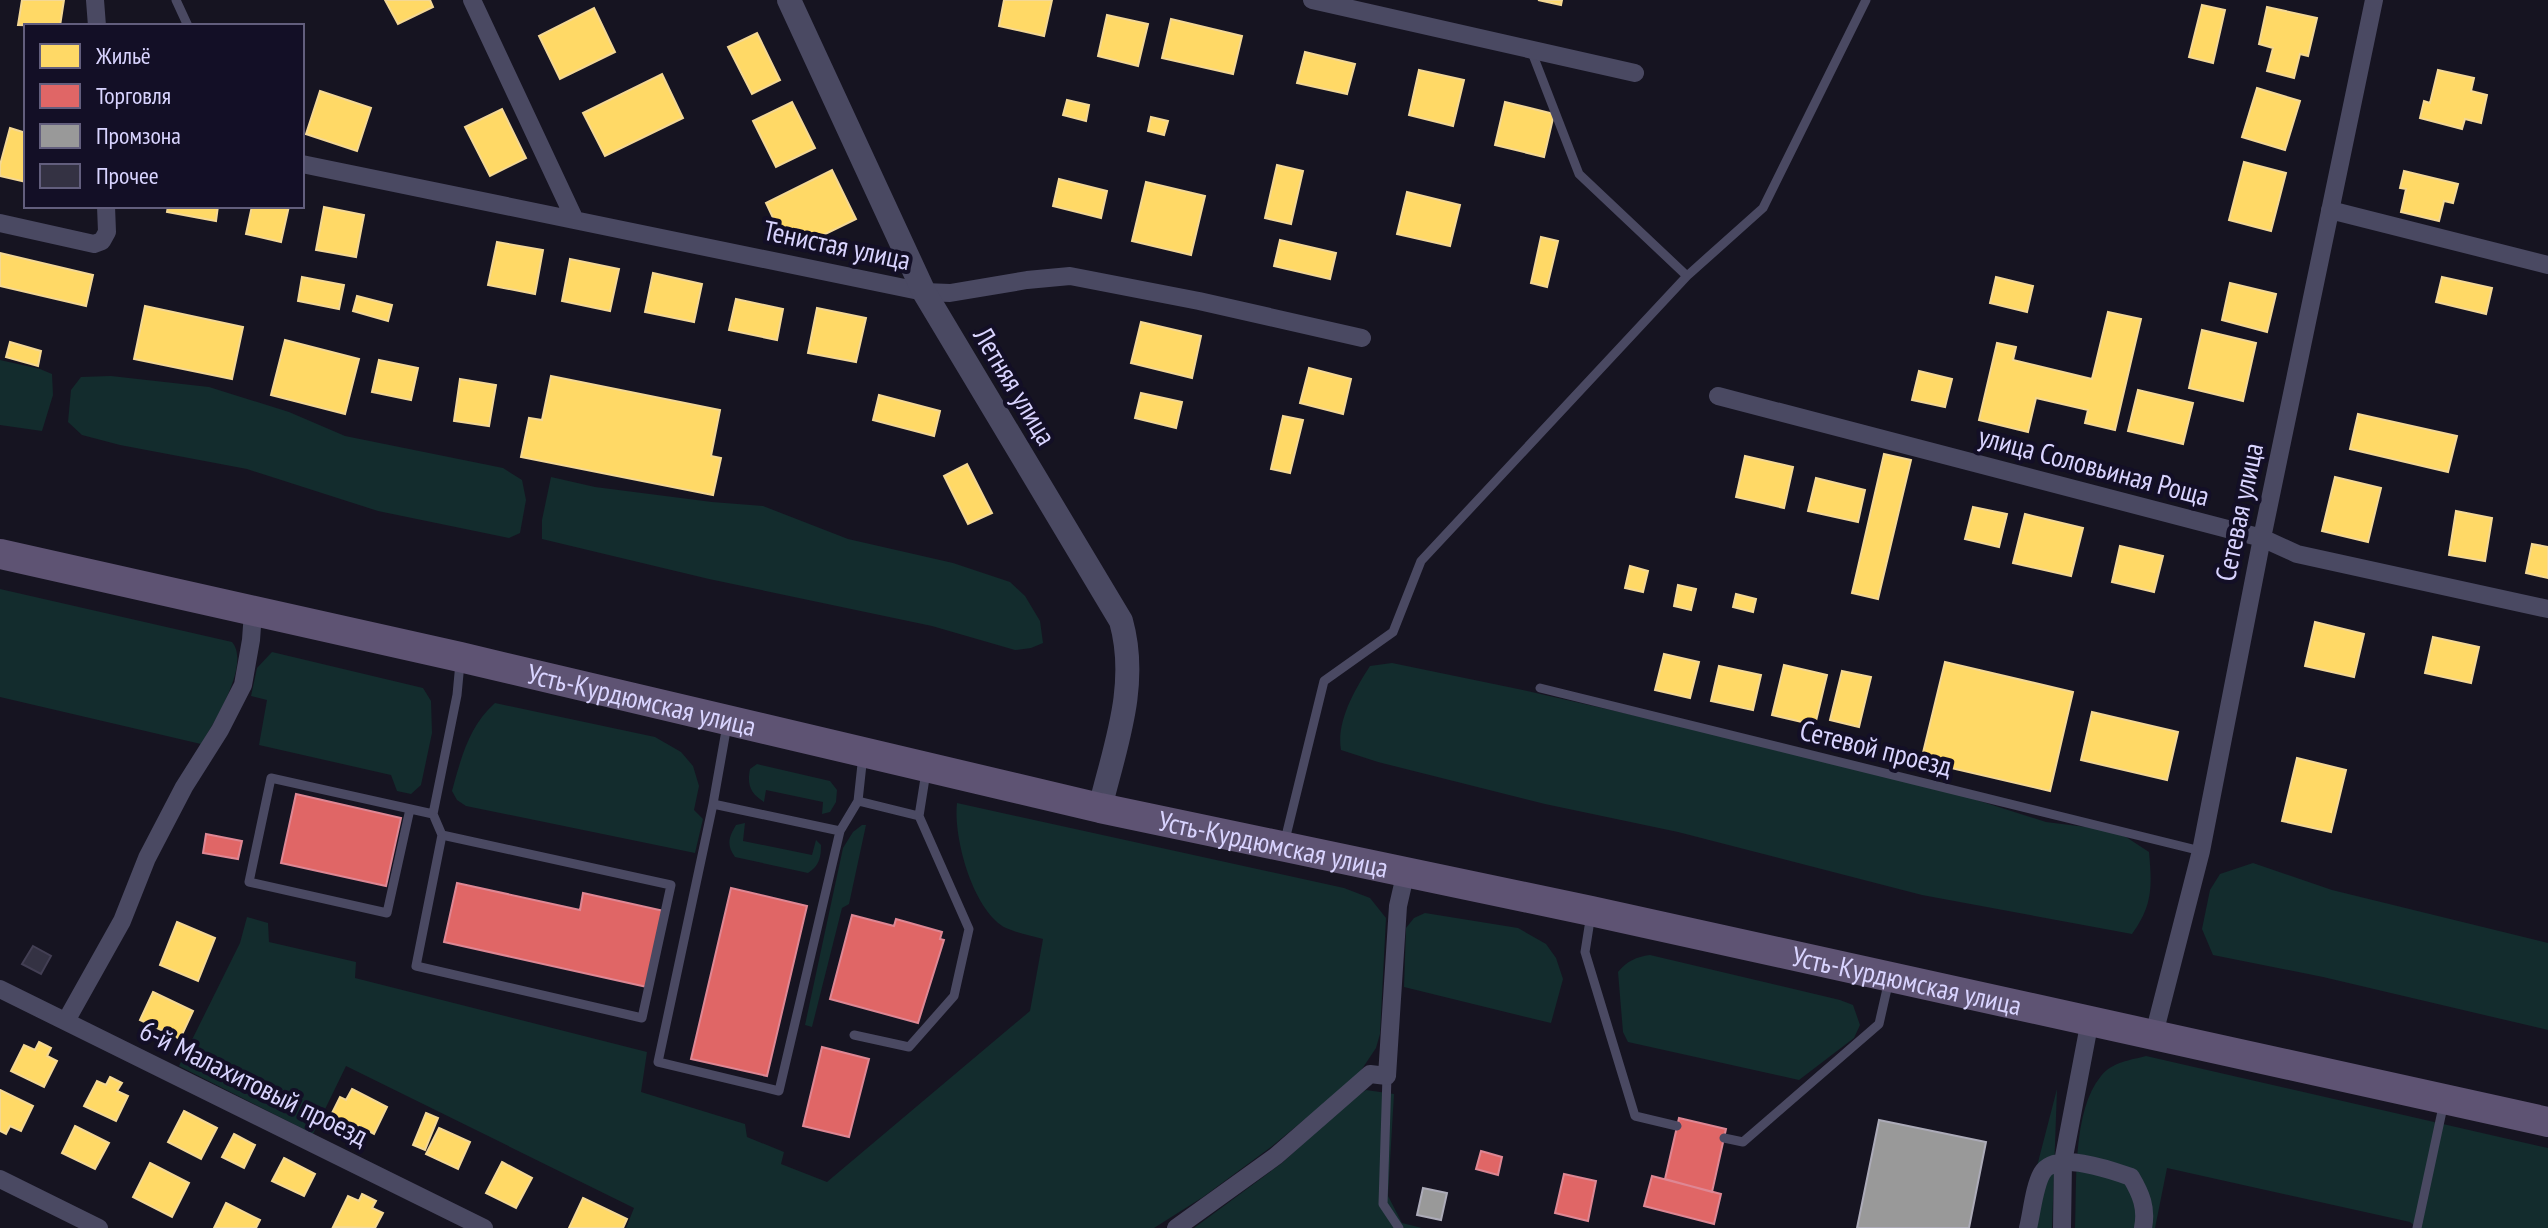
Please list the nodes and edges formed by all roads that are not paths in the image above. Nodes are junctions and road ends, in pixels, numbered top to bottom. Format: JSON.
{"nodes":[{"id":1,"x":95,"y":0,"type":"edge"},
{"id":2,"x":176,"y":0,"type":"edge"},
{"id":3,"x":472,"y":0,"type":"edge"},
{"id":4,"x":789,"y":0,"type":"edge"},
{"id":5,"x":1312,"y":0,"type":"edge"},
{"id":6,"x":1866,"y":0,"type":"edge"},
{"id":7,"x":2374,"y":0,"type":"edge"},
{"id":8,"x":97,"y":24,"type":"edge"},
{"id":9,"x":187,"y":24,"type":"edge"},
{"id":10,"x":1531,"y":49,"type":"junction"},
{"id":11,"x":1635,"y":73,"type":"dead end"},
{"id":12,"x":304,"y":164,"type":"edge"},
{"id":13,"x":106,"y":208,"type":"edge"},
{"id":14,"x":2330,"y":210,"type":"junction"},
{"id":15,"x":575,"y":220,"type":"junction"},
{"id":16,"x":0,"y":223,"type":"edge"},
{"id":17,"x":2548,"y":265,"type":"edge"},
{"id":18,"x":1687,"y":276,"type":"junction"},
{"id":19,"x":924,"y":292,"type":"junction"},
{"id":20,"x":1362,"y":338,"type":"dead end"},
{"id":21,"x":1718,"y":396,"type":"dead end"},
{"id":22,"x":2262,"y":538,"type":"junction"},
{"id":23,"x":0,"y":554,"type":"edge"},
{"id":24,"x":2548,"y":609,"type":"edge"},
{"id":25,"x":253,"y":612,"type":"junction"},
{"id":26,"x":460,"y":657,"type":"junction"},
{"id":27,"x":1540,"y":688,"type":"dead end"},
{"id":28,"x":727,"y":721,"type":"junction"},
{"id":29,"x":863,"y":754,"type":"junction"},
{"id":30,"x":927,"y":769,"type":"junction"},
{"id":31,"x":858,"y":801,"type":"junction"},
{"id":32,"x":713,"y":804,"type":"junction"},
{"id":33,"x":1100,"y":808,"type":"junction"},
{"id":34,"x":410,"y":809,"type":"junction"},
{"id":35,"x":433,"y":814,"type":"junction"},
{"id":36,"x":919,"y":816,"type":"junction"},
{"id":37,"x":840,"y":831,"type":"junction"},
{"id":38,"x":442,"y":835,"type":"junction"},
{"id":39,"x":1283,"y":848,"type":"junction"},
{"id":40,"x":2201,"y":851,"type":"junction"},
{"id":41,"x":1406,"y":871,"type":"junction"},
{"id":42,"x":1591,"y":911,"type":"junction"},
{"id":43,"x":1890,"y":977,"type":"junction"},
{"id":44,"x":0,"y":989,"type":"edge"},
{"id":45,"x":2090,"y":1020,"type":"junction"},
{"id":46,"x":66,"y":1021,"type":"junction"},
{"id":47,"x":2154,"y":1034,"type":"junction"},
{"id":48,"x":854,"y":1035,"type":"dead end"},
{"id":49,"x":1387,"y":1076,"type":"junction"},
{"id":50,"x":2445,"y":1099,"type":"junction"},
{"id":51,"x":2548,"y":1122,"type":"edge"},
{"id":52,"x":1677,"y":1126,"type":"dead end"},
{"id":53,"x":1724,"y":1138,"type":"dead end"},
{"id":54,"x":2063,"y":1162,"type":"junction"},
{"id":55,"x":0,"y":1179,"type":"edge"},
{"id":56,"x":99,"y":1228,"type":"edge"},
{"id":57,"x":484,"y":1228,"type":"edge"},
{"id":58,"x":1176,"y":1228,"type":"edge"},
{"id":59,"x":1399,"y":1228,"type":"edge"},
{"id":60,"x":2028,"y":1228,"type":"edge"},
{"id":61,"x":2062,"y":1228,"type":"edge"},
{"id":62,"x":2143,"y":1228,"type":"edge"},
{"id":63,"x":2417,"y":1228,"type":"edge"}],
"edges":[{"from":1,"to":8,"type":"street"},
{"from":2,"to":9,"type":"lane"},
{"from":3,"to":15,"type":"street"},
{"from":4,"to":19,"type":"street","name":"Летняя улица"},
{"from":5,"to":10,"type":"street"},
{"from":6,"to":18,"type":"lane"},
{"from":7,"to":14,"type":"street","name":"Сетевая улица"},
{"from":10,"to":11,"type":"street"},
{"from":10,"to":18,"type":"lane"},
{"from":12,"to":15,"type":"street","name":"Тенистая улица"},
{"from":13,"to":16,"type":"street"},
{"from":14,"to":17,"type":"street"},
{"from":14,"to":22,"type":"street","name":"Сетевая улица"},
{"from":15,"to":19,"type":"street","name":"Тенистая улица"},
{"from":18,"to":39,"type":"lane"},
{"from":19,"to":20,"type":"street","name":"Тенистая улица"},
{"from":19,"to":33,"type":"street","name":"Летняя улица"},
{"from":21,"to":22,"type":"street","name":"улица Соловьиная Роща"},
{"from":22,"to":24,"type":"street","name":"улица Соловьиная Роща"},
{"from":22,"to":40,"type":"street","name":"Сетевая улица"},
{"from":23,"to":25,"type":"main road","name":"Усть-Курдюмская улица"},
{"from":25,"to":26,"type":"main road","name":"Усть-Курдюмская улица"},
{"from":25,"to":46,"type":"street"},
{"from":26,"to":28,"type":"main road","name":"Усть-Курдюмская улица"},
{"from":26,"to":35,"type":"lane"},
{"from":27,"to":40,"type":"lane","name":"Сетевой проезд"},
{"from":28,"to":29,"type":"main road","name":"Усть-Курдюмская улица"},
{"from":28,"to":32,"type":"lane"},
{"from":29,"to":30,"type":"main road","name":"Усть-Курдюмская улица"},
{"from":29,"to":31,"type":"lane"},
{"from":30,"to":33,"type":"main road","name":"Усть-Курдюмская улица"},
{"from":30,"to":36,"type":"lane"},
{"from":31,"to":36,"type":"lane"},
{"from":31,"to":37,"type":"lane"},
{"from":32,"to":37,"type":"lane"},
{"from":32,"to":37,"type":"lane"},
{"from":33,"to":39,"type":"main road","name":"Усть-Курдюмская улица"},
{"from":34,"to":34,"type":"lane"},
{"from":34,"to":35,"type":"lane"},
{"from":35,"to":38,"type":"lane"},
{"from":36,"to":48,"type":"lane"},
{"from":38,"to":38,"type":"lane"},
{"from":39,"to":41,"type":"main road","name":"Усть-Курдюмская улица"},
{"from":40,"to":47,"type":"street","name":"Сетевая улица"},
{"from":41,"to":42,"type":"main road","name":"Усть-Курдюмская улица"},
{"from":41,"to":49,"type":"street"},
{"from":42,"to":43,"type":"main road","name":"Усть-Курдюмская улица"},
{"from":42,"to":52,"type":"lane"},
{"from":43,"to":45,"type":"main road","name":"Усть-Курдюмская улица"},
{"from":43,"to":53,"type":"lane"},
{"from":44,"to":46,"type":"street","name":"6-й Малахитовый проезд"},
{"from":45,"to":47,"type":"main road","name":"Усть-Курдюмская улица"},
{"from":45,"to":54,"type":"street"},
{"from":46,"to":57,"type":"street","name":"6-й Малахитовый проезд"},
{"from":47,"to":50,"type":"main road","name":"Усть-Курдюмская улица"},
{"from":49,"to":58,"type":"street"},
{"from":49,"to":59,"type":"lane"},
{"from":50,"to":51,"type":"main road","name":"Усть-Курдюмская улица"},
{"from":50,"to":63,"type":"lane"},
{"from":54,"to":60,"type":"street"},
{"from":54,"to":61,"type":"street"},
{"from":54,"to":62,"type":"street"},
{"from":55,"to":56,"type":"street"}]}
